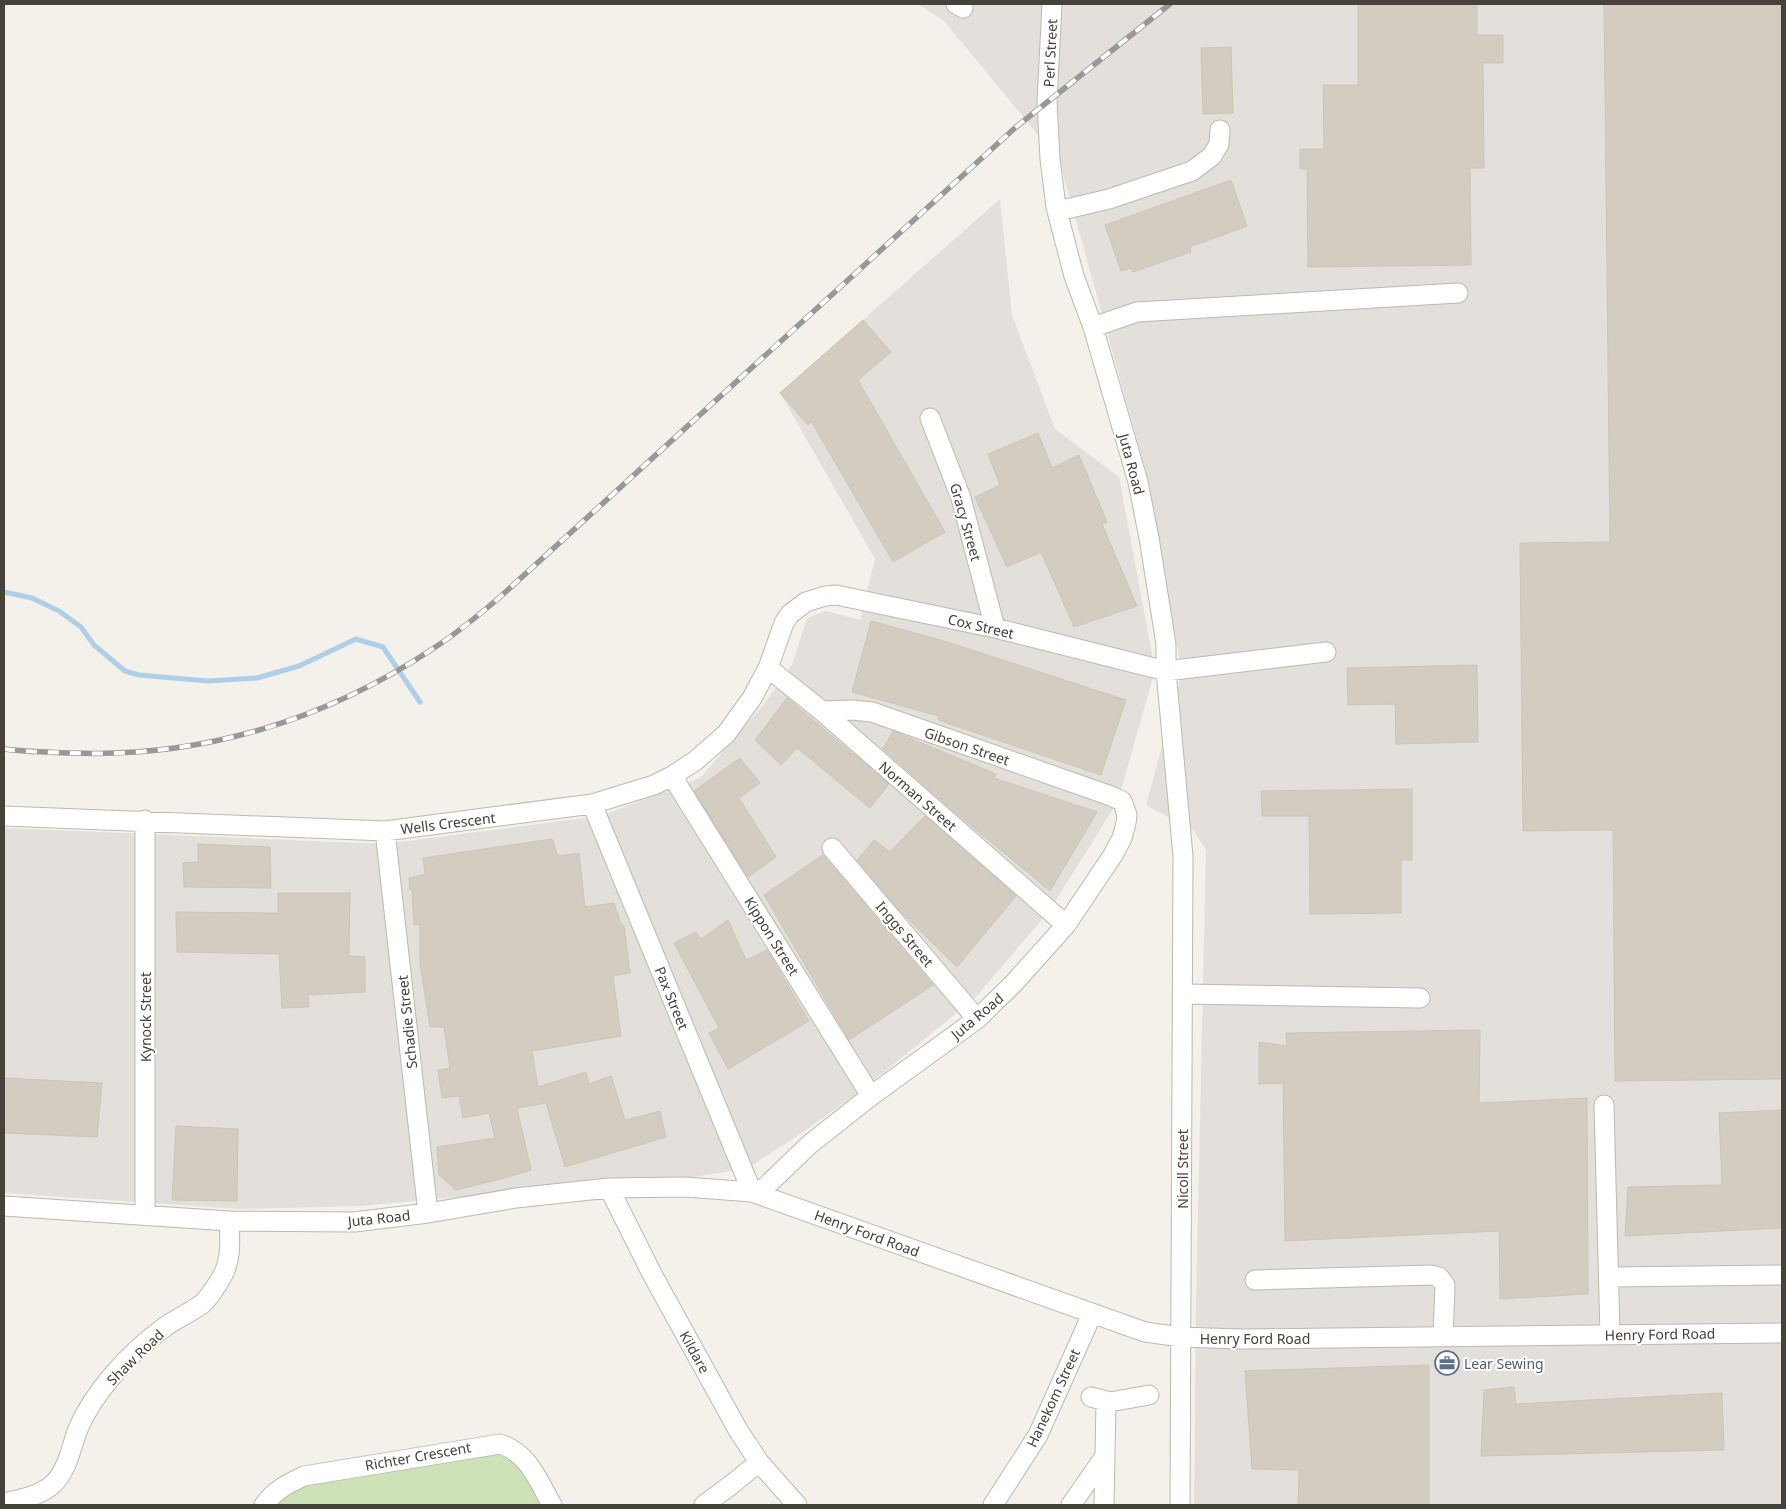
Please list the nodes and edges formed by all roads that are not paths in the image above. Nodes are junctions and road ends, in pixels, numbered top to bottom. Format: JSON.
{"nodes":[{"id":1,"x":1052,"y":4,"type":"edge"},
{"id":2,"x":1047,"y":102,"type":"joint"},
{"id":3,"x":1220,"y":130,"type":"dead end"},
{"id":4,"x":1058,"y":211,"type":"junction"},
{"id":5,"x":1458,"y":293,"type":"dead end"},
{"id":6,"x":1092,"y":327,"type":"junction"},
{"id":7,"x":930,"y":418,"type":"dead end"},
{"id":8,"x":797,"y":608,"type":"joint"},
{"id":9,"x":995,"y":628,"type":"junction"},
{"id":10,"x":1326,"y":652,"type":"dead end"},
{"id":11,"x":768,"y":668,"type":"junction"},
{"id":12,"x":1166,"y":671,"type":"junction"},
{"id":13,"x":822,"y":711,"type":"junction"},
{"id":14,"x":672,"y":776,"type":"junction"},
{"id":15,"x":1110,"y":796,"type":"joint"},
{"id":16,"x":592,"y":804,"type":"junction"},
{"id":17,"x":4,"y":816,"type":"edge"},
{"id":18,"x":145,"y":820,"type":"junction"},
{"id":19,"x":385,"y":831,"type":"junction"},
{"id":20,"x":1182,"y":833,"type":"joint"},
{"id":21,"x":832,"y":848,"type":"dead end"},
{"id":22,"x":1066,"y":925,"type":"junction"},
{"id":23,"x":1183,"y":994,"type":"junction"},
{"id":24,"x":1420,"y":998,"type":"dead end"},
{"id":25,"x":977,"y":1019,"type":"junction"},
{"id":26,"x":871,"y":1096,"type":"junction"},
{"id":27,"x":1604,"y":1104,"type":"dead end"},
{"id":28,"x":610,"y":1188,"type":"junction"},
{"id":29,"x":755,"y":1193,"type":"junction"},
{"id":30,"x":4,"y":1206,"type":"edge"},
{"id":31,"x":428,"y":1213,"type":"junction"},
{"id":32,"x":144,"y":1214,"type":"junction"},
{"id":33,"x":229,"y":1221,"type":"junction"},
{"id":34,"x":1782,"y":1274,"type":"edge"},
{"id":35,"x":1609,"y":1277,"type":"junction"},
{"id":36,"x":1255,"y":1280,"type":"dead end"},
{"id":37,"x":1092,"y":1314,"type":"junction"},
{"id":38,"x":1782,"y":1333,"type":"edge"},
{"id":39,"x":1610,"y":1335,"type":"junction"},
{"id":40,"x":1181,"y":1337,"type":"junction"},
{"id":41,"x":1443,"y":1337,"type":"junction"},
{"id":42,"x":1149,"y":1395,"type":"dead end"},
{"id":43,"x":1105,"y":1456,"type":"junction"},
{"id":44,"x":759,"y":1462,"type":"junction"},
{"id":45,"x":4,"y":1503,"type":"edge"},
{"id":46,"x":264,"y":1505,"type":"edge"},
{"id":47,"x":552,"y":1505,"type":"edge"},
{"id":48,"x":704,"y":1505,"type":"edge"},
{"id":49,"x":797,"y":1505,"type":"edge"},
{"id":50,"x":993,"y":1505,"type":"edge"},
{"id":51,"x":1071,"y":1505,"type":"edge"},
{"id":52,"x":1104,"y":1505,"type":"edge"},
{"id":53,"x":1180,"y":1505,"type":"edge"}],
"edges":[{"from":1,"to":2,"type":"street","name":"Perl Street"},
{"from":2,"to":4,"type":"street","name":"Juta Road"},
{"from":3,"to":4,"type":"street"},
{"from":4,"to":6,"type":"street","name":"Juta Road"},
{"from":5,"to":6,"type":"street"},
{"from":6,"to":12,"type":"street","name":"Juta Road"},
{"from":7,"to":9,"type":"street","name":"Gracy Street"},
{"from":8,"to":9,"type":"street","name":"Cox Street"},
{"from":8,"to":11,"type":"street","name":"Wells Crescent"},
{"from":9,"to":12,"type":"street","name":"Cox Street"},
{"from":10,"to":12,"type":"street"},
{"from":11,"to":13,"type":"street","name":"Norman Street"},
{"from":11,"to":14,"type":"street","name":"Wells Crescent"},
{"from":12,"to":20,"type":"street","name":"Juta Road"},
{"from":13,"to":15,"type":"street","name":"Gibson Street"},
{"from":13,"to":22,"type":"street","name":"Norman Street"},
{"from":14,"to":16,"type":"street","name":"Wells Crescent"},
{"from":14,"to":26,"type":"street","name":"Kippon Street"},
{"from":15,"to":22,"type":"street","name":"Juta Road"},
{"from":16,"to":19,"type":"street","name":"Wells Crescent"},
{"from":16,"to":29,"type":"street","name":"Pax Street"},
{"from":17,"to":18,"type":"street","name":"Wells Crescent"},
{"from":18,"to":19,"type":"street","name":"Wells Crescent"},
{"from":18,"to":32,"type":"street","name":"Kynock Street"},
{"from":19,"to":31,"type":"street","name":"Schadie Street"},
{"from":20,"to":23,"type":"street","name":"Nicoll Street"},
{"from":21,"to":25,"type":"street","name":"Inggs Street"},
{"from":22,"to":25,"type":"street","name":"Juta Road"},
{"from":23,"to":24,"type":"street"},
{"from":23,"to":40,"type":"street","name":"Nicoll Street"},
{"from":25,"to":26,"type":"street","name":"Juta Road"},
{"from":26,"to":29,"type":"street","name":"Juta Road"},
{"from":27,"to":35,"type":"street"},
{"from":28,"to":29,"type":"street","name":"Juta Road"},
{"from":28,"to":31,"type":"street","name":"Juta Road"},
{"from":28,"to":44,"type":"street","name":"Kildare"},
{"from":29,"to":37,"type":"street","name":"Henry Ford Road"},
{"from":30,"to":32,"type":"street","name":"Juta Road"},
{"from":31,"to":33,"type":"street","name":"Juta Road"},
{"from":32,"to":33,"type":"street","name":"Juta Road"},
{"from":33,"to":45,"type":"street","name":"Shaw Road"},
{"from":34,"to":35,"type":"street"},
{"from":35,"to":39,"type":"street"},
{"from":36,"to":41,"type":"street"},
{"from":37,"to":40,"type":"street","name":"Henry Ford Road"},
{"from":37,"to":50,"type":"street","name":"Hanekom Street"},
{"from":38,"to":39,"type":"street","name":"Henry Ford Road"},
{"from":39,"to":41,"type":"street","name":"Henry Ford Road"},
{"from":40,"to":41,"type":"street","name":"Henry Ford Road"},
{"from":40,"to":53,"type":"street","name":"Nicoll Street"},
{"from":42,"to":43,"type":"street"},
{"from":43,"to":51,"type":"street"},
{"from":43,"to":52,"type":"street"},
{"from":44,"to":48,"type":"street"},
{"from":44,"to":49,"type":"street","name":"Kildare"},
{"from":46,"to":47,"type":"street","name":"Richter Crescent"}]}
